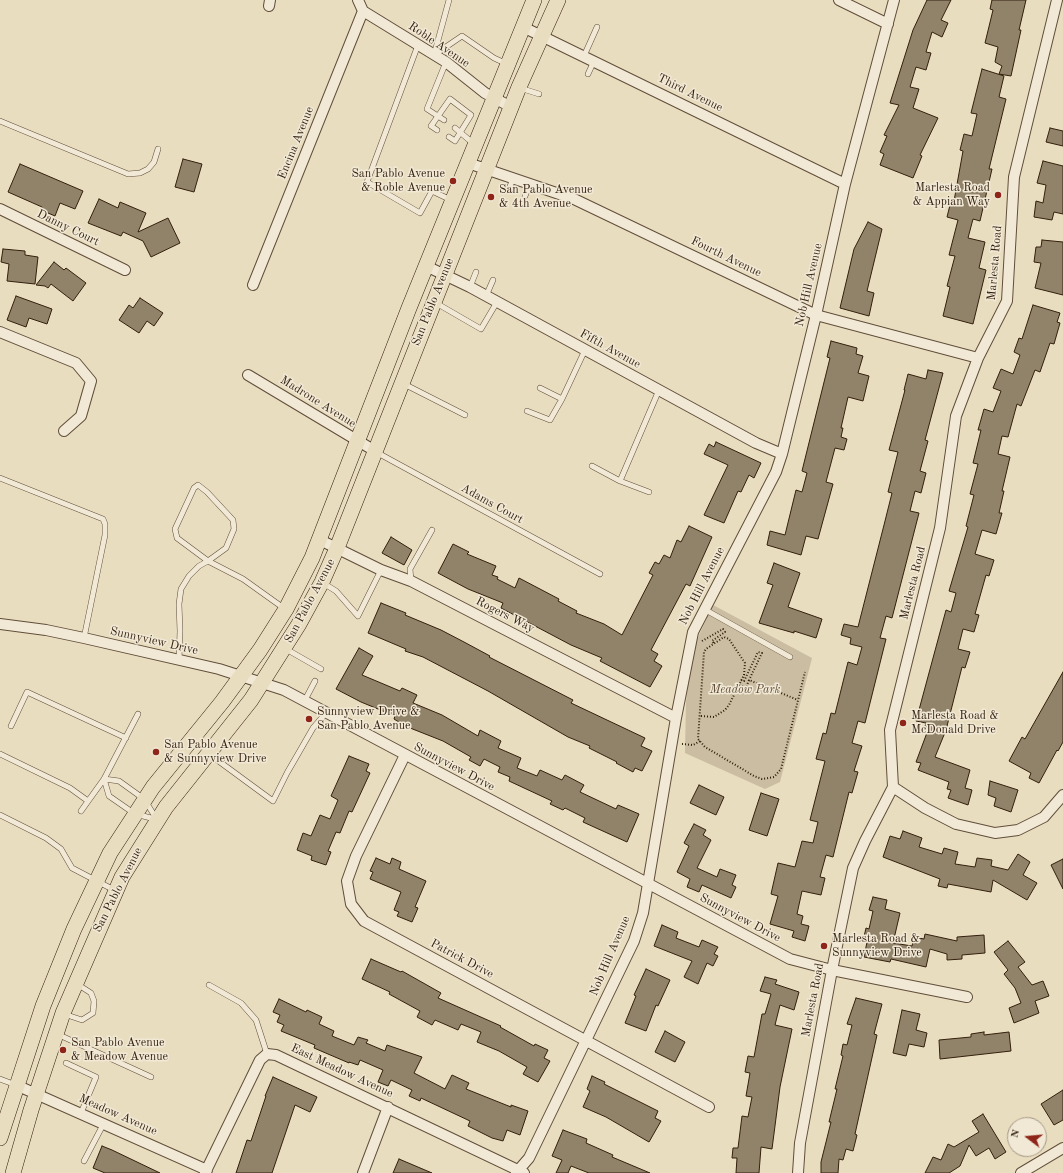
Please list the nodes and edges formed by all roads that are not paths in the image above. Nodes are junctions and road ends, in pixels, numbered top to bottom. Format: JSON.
{"nodes":[{"id":1,"x":358,"y":0,"type":"edge"},
{"id":2,"x":449,"y":0,"type":"edge"},
{"id":3,"x":534,"y":0,"type":"edge"},
{"id":4,"x":558,"y":0,"type":"edge"},
{"id":5,"x":839,"y":0,"type":"edge"},
{"id":6,"x":894,"y":0,"type":"edge"},
{"id":7,"x":1057,"y":0,"type":"edge"},
{"id":8,"x":363,"y":11,"type":"junction"},
{"id":9,"x":888,"y":24,"type":"junction"},
{"id":10,"x":523,"y":27,"type":"junction"},
{"id":11,"x":597,"y":27,"type":"dead end"},
{"id":12,"x":542,"y":35,"type":"junction"},
{"id":13,"x":418,"y":45,"type":"junction"},
{"id":14,"x":434,"y":55,"type":"junction"},
{"id":15,"x":584,"y":56,"type":"junction"},
{"id":16,"x":594,"y":61,"type":"junction"},
{"id":17,"x":446,"y":62,"type":"junction"},
{"id":18,"x":508,"y":65,"type":"junction"},
{"id":19,"x":588,"y":74,"type":"dead end"},
{"id":20,"x":519,"y":88,"type":"junction"},
{"id":21,"x":539,"y":94,"type":"dead end"},
{"id":22,"x":494,"y":99,"type":"junction"},
{"id":23,"x":511,"y":107,"type":"junction"},
{"id":24,"x":437,"y":116,"type":"junction"},
{"id":25,"x":444,"y":120,"type":"dead end"},
{"id":26,"x":0,"y":121,"type":"edge"},
{"id":27,"x":455,"y":128,"type":"dead end"},
{"id":28,"x":437,"y":130,"type":"dead end"},
{"id":29,"x":461,"y":132,"type":"junction"},
{"id":30,"x":449,"y":137,"type":"dead end"},
{"id":31,"x":475,"y":145,"type":"junction"},
{"id":32,"x":158,"y":149,"type":"dead end"},
{"id":33,"x":468,"y":164,"type":"junction"},
{"id":34,"x":486,"y":170,"type":"junction"},
{"id":35,"x":513,"y":179,"type":"junction"},
{"id":36,"x":530,"y":184,"type":"junction"},
{"id":37,"x":845,"y":184,"type":"junction"},
{"id":38,"x":508,"y":191,"type":"dead end"},
{"id":39,"x":525,"y":196,"type":"dead end"},
{"id":40,"x":453,"y":201,"type":"junction"},
{"id":41,"x":0,"y":209,"type":"edge"},
{"id":42,"x":426,"y":266,"type":"junction"},
{"id":43,"x":125,"y":270,"type":"dead end"},
{"id":44,"x":476,"y":272,"type":"dead end"},
{"id":45,"x":444,"y":275,"type":"junction"},
{"id":46,"x":493,"y":280,"type":"dead end"},
{"id":47,"x":253,"y":285,"type":"dead end"},
{"id":48,"x":470,"y":287,"type":"junction"},
{"id":49,"x":486,"y":296,"type":"junction"},
{"id":50,"x":433,"y":301,"type":"junction"},
{"id":51,"x":497,"y":302,"type":"junction"},
{"id":52,"x":816,"y":315,"type":"junction"},
{"id":53,"x":0,"y":332,"type":"edge"},
{"id":54,"x":585,"y":350,"type":"junction"},
{"id":55,"x":978,"y":358,"type":"junction"},
{"id":56,"x":248,"y":375,"type":"dead end"},
{"id":57,"x":401,"y":382,"type":"junction"},
{"id":58,"x":540,"y":388,"type":"dead end"},
{"id":59,"x":659,"y":390,"type":"junction"},
{"id":60,"x":562,"y":399,"type":"junction"},
{"id":61,"x":527,"y":411,"type":"dead end"},
{"id":62,"x":464,"y":415,"type":"dead end"},
{"id":63,"x":64,"y":431,"type":"dead end"},
{"id":64,"x":358,"y":442,"type":"junction"},
{"id":65,"x":375,"y":451,"type":"junction"},
{"id":66,"x":782,"y":454,"type":"junction"},
{"id":67,"x":592,"y":466,"type":"dead end"},
{"id":68,"x":0,"y":478,"type":"edge"},
{"id":69,"x":620,"y":480,"type":"junction"},
{"id":70,"x":649,"y":492,"type":"dead end"},
{"id":71,"x":432,"y":530,"type":"dead end"},
{"id":72,"x":320,"y":540,"type":"junction"},
{"id":73,"x":337,"y":548,"type":"junction"},
{"id":74,"x":208,"y":561,"type":"junction"},
{"id":75,"x":381,"y":570,"type":"junction"},
{"id":76,"x":600,"y":574,"type":"dead end"},
{"id":77,"x":411,"y":581,"type":"junction"},
{"id":78,"x":322,"y":582,"type":"junction"},
{"id":79,"x":286,"y":609,"type":"junction"},
{"id":80,"x":704,"y":609,"type":"junction"},
{"id":81,"x":0,"y":624,"type":"edge"},
{"id":82,"x":84,"y":638,"type":"junction"},
{"id":83,"x":284,"y":648,"type":"junction"},
{"id":84,"x":790,"y":657,"type":"dead end"},
{"id":85,"x":179,"y":660,"type":"junction"},
{"id":86,"x":321,"y":669,"type":"dead end"},
{"id":87,"x":240,"y":676,"type":"junction"},
{"id":88,"x":315,"y":680,"type":"dead end"},
{"id":89,"x":262,"y":682,"type":"junction"},
{"id":90,"x":305,"y":700,"type":"junction"},
{"id":91,"x":326,"y":713,"type":"junction"},
{"id":92,"x":138,"y":714,"type":"dead end"},
{"id":93,"x":676,"y":718,"type":"junction"},
{"id":94,"x":11,"y":726,"type":"dead end"},
{"id":95,"x":126,"y":738,"type":"junction"},
{"id":96,"x":208,"y":753,"type":"junction"},
{"id":97,"x":0,"y":754,"type":"edge"},
{"id":98,"x":405,"y":755,"type":"junction"},
{"id":99,"x":104,"y":779,"type":"junction"},
{"id":100,"x":893,"y":786,"type":"junction"},
{"id":101,"x":1063,"y":795,"type":"edge"},
{"id":102,"x":144,"y":799,"type":"junction"},
{"id":103,"x":88,"y":801,"type":"junction"},
{"id":104,"x":81,"y":811,"type":"dead end"},
{"id":105,"x":134,"y":814,"type":"junction"},
{"id":106,"x":0,"y":815,"type":"edge"},
{"id":107,"x":157,"y":819,"type":"junction"},
{"id":108,"x":96,"y":881,"type":"junction"},
{"id":109,"x":647,"y":884,"type":"junction"},
{"id":110,"x":115,"y":890,"type":"junction"},
{"id":111,"x":832,"y":970,"type":"junction"},
{"id":112,"x":75,"y":983,"type":"junction"},
{"id":113,"x":209,"y":985,"type":"dead end"},
{"id":114,"x":967,"y":997,"type":"dead end"},
{"id":115,"x":63,"y":1013,"type":"junction"},
{"id":116,"x":56,"y":1034,"type":"junction"},
{"id":117,"x":587,"y":1041,"type":"junction"},
{"id":118,"x":267,"y":1054,"type":"junction"},
{"id":119,"x":66,"y":1063,"type":"dead end"},
{"id":120,"x":152,"y":1077,"type":"dead end"},
{"id":121,"x":0,"y":1079,"type":"edge"},
{"id":122,"x":16,"y":1085,"type":"junction"},
{"id":123,"x":36,"y":1093,"type":"junction"},
{"id":124,"x":388,"y":1107,"type":"junction"},
{"id":125,"x":709,"y":1107,"type":"dead end"},
{"id":126,"x":80,"y":1113,"type":"junction"},
{"id":127,"x":104,"y":1123,"type":"junction"},
{"id":128,"x":0,"y":1138,"type":"edge"},
{"id":129,"x":1063,"y":1148,"type":"edge"},
{"id":130,"x":84,"y":1162,"type":"dead end"},
{"id":131,"x":206,"y":1172,"type":"edge"},
{"id":132,"x":519,"y":1172,"type":"edge"},
{"id":133,"x":13,"y":1173,"type":"edge"},
{"id":134,"x":363,"y":1173,"type":"edge"},
{"id":135,"x":798,"y":1173,"type":"edge"},
{"id":136,"x":1021,"y":1173,"type":"edge"}],
"edges":[{"from":1,"to":8,"type":"street"},
{"from":2,"to":14,"type":"lane"},
{"from":3,"to":10,"type":"main road","name":"San Pablo Avenue"},
{"from":4,"to":12,"type":"main road","name":"San Pablo Avenue"},
{"from":5,"to":9,"type":"street"},
{"from":6,"to":9,"type":"street","name":"Nob Hill Avenue"},
{"from":7,"to":55,"type":"street","name":"Marlesta Road"},
{"from":8,"to":13,"type":"street","name":"Roble Avenue"},
{"from":8,"to":47,"type":"street","name":"Encina Avenue"},
{"from":9,"to":37,"type":"street","name":"Nob Hill Avenue"},
{"from":10,"to":12,"type":"street","name":"Third Avenue"},
{"from":10,"to":18,"type":"main road","name":"San Pablo Avenue"},
{"from":11,"to":15,"type":"lane"},
{"from":12,"to":15,"type":"street","name":"Third Avenue"},
{"from":12,"to":20,"type":"main road","name":"San Pablo Avenue"},
{"from":13,"to":14,"type":"street","name":"Roble Avenue"},
{"from":13,"to":40,"type":"lane"},
{"from":14,"to":17,"type":"street","name":"Roble Avenue"},
{"from":14,"to":18,"type":"lane"},
{"from":15,"to":16,"type":"street","name":"Third Avenue"},
{"from":16,"to":19,"type":"lane"},
{"from":16,"to":37,"type":"street","name":"Third Avenue"},
{"from":17,"to":22,"type":"street","name":"Roble Avenue"},
{"from":17,"to":24,"type":"lane"},
{"from":18,"to":22,"type":"main road","name":"San Pablo Avenue"},
{"from":20,"to":21,"type":"lane"},
{"from":20,"to":23,"type":"main road","name":"San Pablo Avenue"},
{"from":22,"to":23,"type":"street","name":"Roble Avenue"},
{"from":22,"to":31,"type":"main road","name":"San Pablo Avenue"},
{"from":23,"to":34,"type":"main road","name":"San Pablo Avenue"},
{"from":24,"to":25,"type":"lane"},
{"from":24,"to":28,"type":"lane"},
{"from":24,"to":29,"type":"lane"},
{"from":26,"to":32,"type":"lane"},
{"from":27,"to":29,"type":"lane"},
{"from":29,"to":30,"type":"lane"},
{"from":29,"to":31,"type":"lane"},
{"from":31,"to":33,"type":"main road","name":"San Pablo Avenue"},
{"from":33,"to":34,"type":"street","name":"Fourth Avenue"},
{"from":33,"to":40,"type":"main road","name":"San Pablo Avenue"},
{"from":34,"to":35,"type":"street","name":"Fourth Avenue"},
{"from":34,"to":45,"type":"main road","name":"San Pablo Avenue"},
{"from":35,"to":36,"type":"street","name":"Fourth Avenue"},
{"from":35,"to":38,"type":"lane"},
{"from":36,"to":39,"type":"lane"},
{"from":36,"to":52,"type":"street","name":"Fourth Avenue"},
{"from":37,"to":52,"type":"street","name":"Nob Hill Avenue"},
{"from":40,"to":42,"type":"main road","name":"San Pablo Avenue"},
{"from":41,"to":43,"type":"street","name":"Danny Court"},
{"from":42,"to":45,"type":"street","name":"Fifth Avenue"},
{"from":42,"to":64,"type":"main road","name":"San Pablo Avenue"},
{"from":44,"to":48,"type":"lane"},
{"from":45,"to":48,"type":"street","name":"Fifth Avenue"},
{"from":45,"to":50,"type":"main road","name":"San Pablo Avenue"},
{"from":46,"to":49,"type":"lane"},
{"from":48,"to":49,"type":"street","name":"Fifth Avenue"},
{"from":49,"to":51,"type":"street","name":"Fifth Avenue"},
{"from":50,"to":51,"type":"lane"},
{"from":50,"to":57,"type":"main road","name":"San Pablo Avenue"},
{"from":51,"to":54,"type":"street","name":"Fifth Avenue"},
{"from":52,"to":55,"type":"street","name":"Fourth Avenue"},
{"from":52,"to":66,"type":"street","name":"Nob Hill Avenue"},
{"from":53,"to":63,"type":"street"},
{"from":54,"to":59,"type":"street","name":"Fifth Avenue"},
{"from":54,"to":60,"type":"lane"},
{"from":55,"to":100,"type":"street","name":"Marlesta Road"},
{"from":56,"to":64,"type":"street","name":"Madrone Avenue"},
{"from":57,"to":62,"type":"lane"},
{"from":57,"to":65,"type":"main road","name":"San Pablo Avenue"},
{"from":58,"to":60,"type":"lane"},
{"from":59,"to":66,"type":"street","name":"Fifth Avenue"},
{"from":59,"to":69,"type":"lane"},
{"from":60,"to":61,"type":"lane"},
{"from":64,"to":65,"type":"street","name":"Madrone Avenue"},
{"from":64,"to":72,"type":"main road","name":"San Pablo Avenue"},
{"from":65,"to":73,"type":"main road","name":"San Pablo Avenue"},
{"from":65,"to":76,"type":"lane","name":"Adams Court"},
{"from":66,"to":80,"type":"street","name":"Nob Hill Avenue"},
{"from":67,"to":69,"type":"lane"},
{"from":68,"to":82,"type":"lane"},
{"from":69,"to":70,"type":"lane"},
{"from":71,"to":77,"type":"lane"},
{"from":72,"to":73,"type":"street","name":"Rogers Way"},
{"from":72,"to":79,"type":"main road","name":"San Pablo Avenue"},
{"from":73,"to":75,"type":"street","name":"Rogers Way"},
{"from":73,"to":78,"type":"main road","name":"San Pablo Avenue"},
{"from":74,"to":74,"type":"lane"},
{"from":74,"to":79,"type":"lane"},
{"from":74,"to":85,"type":"lane"},
{"from":75,"to":77,"type":"street","name":"Rogers Way"},
{"from":75,"to":78,"type":"lane"},
{"from":77,"to":93,"type":"street","name":"Rogers Way"},
{"from":78,"to":83,"type":"main road","name":"San Pablo Avenue"},
{"from":79,"to":87,"type":"main road","name":"San Pablo Avenue"},
{"from":80,"to":84,"type":"lane"},
{"from":80,"to":93,"type":"street","name":"Nob Hill Avenue"},
{"from":81,"to":82,"type":"street","name":"Sunnyview Drive"},
{"from":82,"to":85,"type":"street","name":"Sunnyview Drive"},
{"from":83,"to":86,"type":"lane"},
{"from":83,"to":89,"type":"main road","name":"San Pablo Avenue"},
{"from":85,"to":87,"type":"street","name":"Sunnyview Drive"},
{"from":87,"to":89,"type":"street","name":"Sunnyview Drive"},
{"from":87,"to":102,"type":"main road","name":"San Pablo Avenue"},
{"from":88,"to":90,"type":"lane"},
{"from":89,"to":90,"type":"street","name":"Sunnyview Drive"},
{"from":89,"to":96,"type":"main road","name":"San Pablo Avenue"},
{"from":90,"to":91,"type":"street","name":"Sunnyview Drive"},
{"from":91,"to":96,"type":"lane"},
{"from":91,"to":98,"type":"street","name":"Sunnyview Drive"},
{"from":92,"to":95,"type":"lane"},
{"from":93,"to":109,"type":"street","name":"Nob Hill Avenue"},
{"from":94,"to":95,"type":"lane"},
{"from":95,"to":99,"type":"lane"},
{"from":96,"to":107,"type":"main road","name":"San Pablo Avenue"},
{"from":97,"to":103,"type":"lane"},
{"from":98,"to":109,"type":"street","name":"Sunnyview Drive"},
{"from":98,"to":117,"type":"street","name":"Patrick Drive"},
{"from":99,"to":102,"type":"lane"},
{"from":99,"to":103,"type":"lane"},
{"from":99,"to":105,"type":"lane"},
{"from":100,"to":101,"type":"street"},
{"from":100,"to":111,"type":"street","name":"Marlesta Road"},
{"from":102,"to":105,"type":"main road","name":"San Pablo Avenue"},
{"from":102,"to":107,"type":"lane"},
{"from":103,"to":104,"type":"lane"},
{"from":105,"to":107,"type":"lane"},
{"from":105,"to":108,"type":"main road","name":"San Pablo Avenue"},
{"from":106,"to":108,"type":"lane"},
{"from":107,"to":110,"type":"main road","name":"San Pablo Avenue"},
{"from":108,"to":110,"type":"lane"},
{"from":108,"to":122,"type":"main road","name":"San Pablo Avenue"},
{"from":109,"to":111,"type":"street","name":"Sunnyview Drive"},
{"from":109,"to":117,"type":"street","name":"Nob Hill Avenue"},
{"from":110,"to":112,"type":"main road","name":"San Pablo Avenue"},
{"from":111,"to":114,"type":"street","name":"Sunnyview Drive"},
{"from":111,"to":135,"type":"street","name":"Marlesta Road"},
{"from":112,"to":115,"type":"main road","name":"San Pablo Avenue"},
{"from":112,"to":115,"type":"lane"},
{"from":113,"to":118,"type":"lane"},
{"from":115,"to":116,"type":"main road","name":"San Pablo Avenue"},
{"from":116,"to":120,"type":"lane"},
{"from":116,"to":123,"type":"main road","name":"San Pablo Avenue"},
{"from":117,"to":125,"type":"street","name":"Patrick Drive"},
{"from":117,"to":132,"type":"street","name":"Nob Hill Avenue"},
{"from":118,"to":124,"type":"street","name":"East Meadow Avenue"},
{"from":118,"to":131,"type":"street"},
{"from":119,"to":126,"type":"lane"},
{"from":121,"to":122,"type":"lane"},
{"from":122,"to":123,"type":"street","name":"Meadow Avenue"},
{"from":122,"to":128,"type":"main road","name":"San Pablo Avenue"},
{"from":123,"to":126,"type":"street","name":"Meadow Avenue"},
{"from":123,"to":133,"type":"main road","name":"San Pablo Avenue"},
{"from":124,"to":132,"type":"street","name":"East Meadow Avenue"},
{"from":124,"to":134,"type":"street"},
{"from":126,"to":127,"type":"street","name":"Meadow Avenue"},
{"from":127,"to":130,"type":"lane"},
{"from":127,"to":131,"type":"street","name":"Meadow Avenue"},
{"from":129,"to":136,"type":"street"}]}
